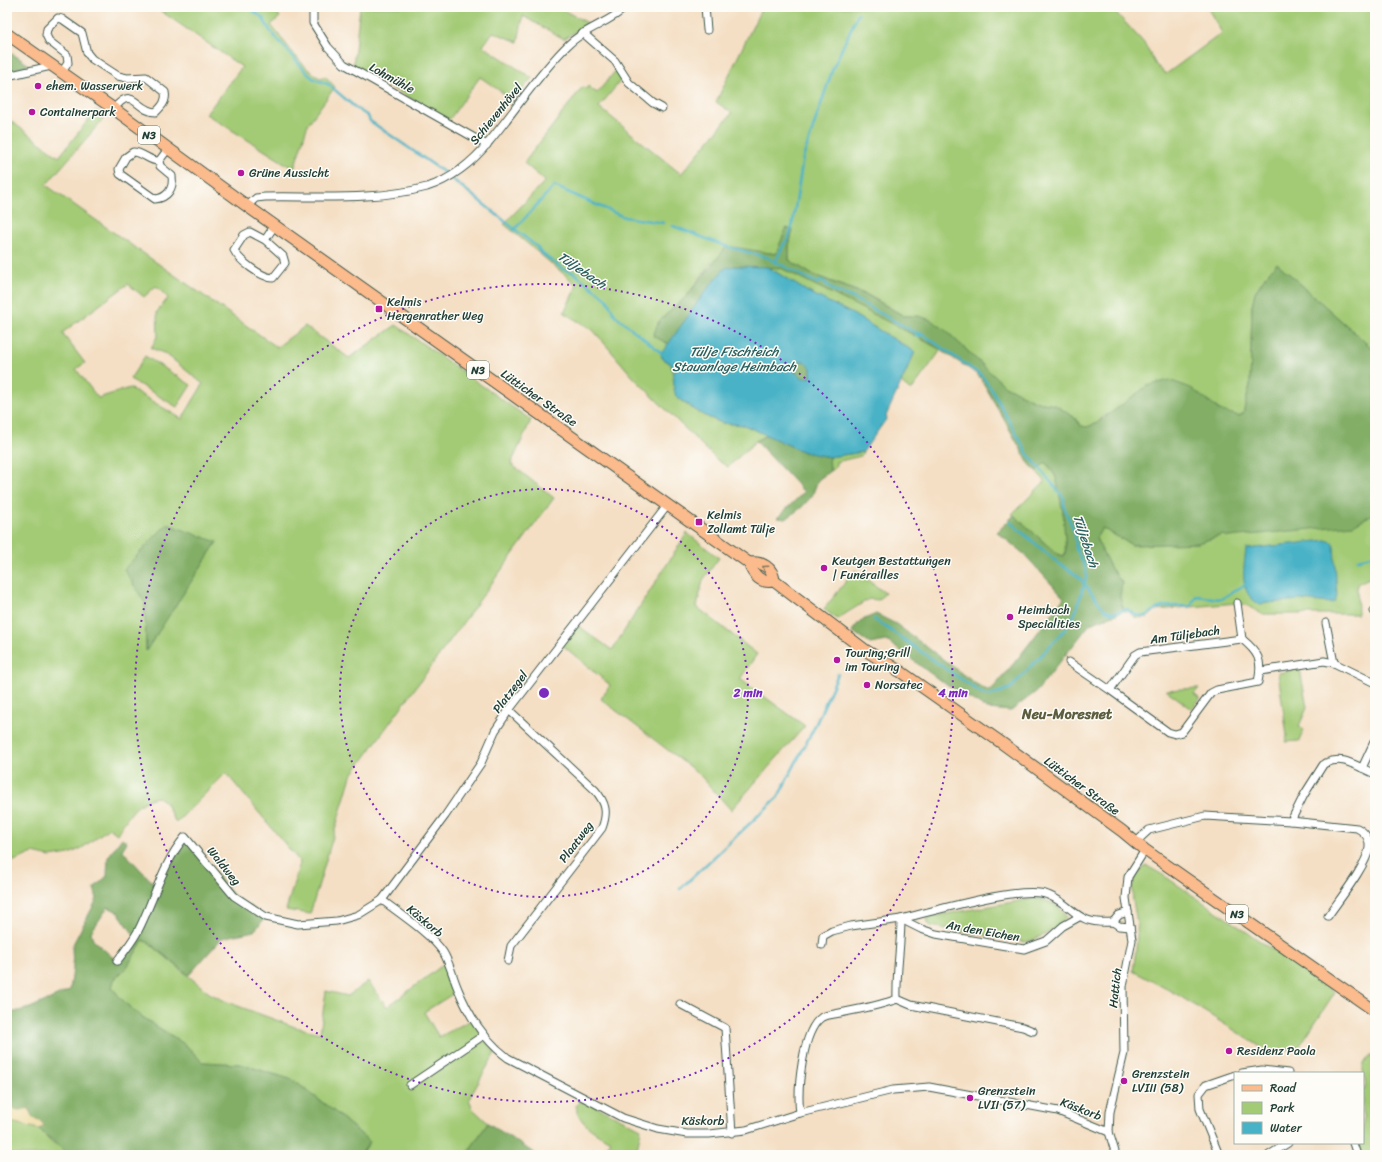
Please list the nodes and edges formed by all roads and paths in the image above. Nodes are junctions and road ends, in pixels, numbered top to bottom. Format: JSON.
{"nodes":[{"id":1,"x":313,"y":7,"type":"edge"},
{"id":2,"x":626,"y":7,"type":"edge"},
{"id":3,"x":705,"y":7,"type":"edge"},
{"id":4,"x":707,"y":30,"type":"dead end"},
{"id":5,"x":583,"y":33,"type":"junction"},
{"id":6,"x":7,"y":34,"type":"edge"},
{"id":7,"x":52,"y":66,"type":"junction"},
{"id":8,"x":62,"y":72,"type":"junction"},
{"id":9,"x":7,"y":76,"type":"edge"},
{"id":10,"x":662,"y":108,"type":"dead end"},
{"id":11,"x":114,"y":109,"type":"junction"},
{"id":12,"x":487,"y":145,"type":"junction"},
{"id":13,"x":168,"y":149,"type":"junction"},
{"id":14,"x":159,"y":161,"type":"junction"},
{"id":15,"x":247,"y":206,"type":"junction"},
{"id":16,"x":275,"y":225,"type":"junction"},
{"id":17,"x":265,"y":240,"type":"junction"},
{"id":18,"x":667,"y":506,"type":"junction"},
{"id":19,"x":1237,"y":603,"type":"dead end"},
{"id":20,"x":1326,"y":623,"type":"dead end"},
{"id":21,"x":1242,"y":639,"type":"junction"},
{"id":22,"x":1069,"y":662,"type":"dead end"},
{"id":23,"x":1334,"y":663,"type":"junction"},
{"id":24,"x":1261,"y":671,"type":"junction"},
{"id":25,"x":1375,"y":683,"type":"edge"},
{"id":26,"x":1110,"y":690,"type":"junction"},
{"id":27,"x":509,"y":710,"type":"junction"},
{"id":28,"x":1375,"y":740,"type":"edge"},
{"id":29,"x":1362,"y":768,"type":"junction"},
{"id":30,"x":1375,"y":774,"type":"edge"},
{"id":31,"x":1291,"y":821,"type":"junction"},
{"id":32,"x":1136,"y":842,"type":"junction"},
{"id":33,"x":1145,"y":850,"type":"junction"},
{"id":34,"x":382,"y":900,"type":"junction"},
{"id":35,"x":1128,"y":912,"type":"junction"},
{"id":36,"x":1328,"y":916,"type":"dead end"},
{"id":37,"x":1079,"y":917,"type":"junction"},
{"id":38,"x":902,"y":919,"type":"junction"},
{"id":39,"x":1113,"y":922,"type":"junction"},
{"id":40,"x":1130,"y":927,"type":"junction"},
{"id":41,"x":822,"y":945,"type":"dead end"},
{"id":42,"x":117,"y":961,"type":"dead end"},
{"id":43,"x":508,"y":961,"type":"dead end"},
{"id":44,"x":897,"y":1000,"type":"junction"},
{"id":45,"x":680,"y":1004,"type":"dead end"},
{"id":46,"x":1375,"y":1011,"type":"edge"},
{"id":47,"x":1033,"y":1031,"type":"dead end"},
{"id":48,"x":484,"y":1035,"type":"junction"},
{"id":49,"x":1249,"y":1072,"type":"edge"},
{"id":50,"x":1279,"y":1072,"type":"edge"},
{"id":51,"x":1234,"y":1075,"type":"edge"},
{"id":52,"x":410,"y":1085,"type":"dead end"},
{"id":53,"x":800,"y":1113,"type":"junction"},
{"id":54,"x":1110,"y":1132,"type":"junction"},
{"id":55,"x":732,"y":1133,"type":"junction"},
{"id":56,"x":1286,"y":1144,"type":"edge"},
{"id":57,"x":1353,"y":1144,"type":"edge"},
{"id":58,"x":1116,"y":1155,"type":"edge"},
{"id":59,"x":1219,"y":1155,"type":"edge"},
{"id":60,"x":1269,"y":1155,"type":"edge"},
{"id":61,"x":1357,"y":1155,"type":"edge"}],
"edges":[{"from":1,"to":12,"type":"street","name":"Lohmühle"},
{"from":2,"to":5,"type":"street","name":"Schievenhövel"},
{"from":3,"to":4,"type":"street"},
{"from":5,"to":10,"type":"street"},
{"from":5,"to":12,"type":"street","name":"Schievenhövel"},
{"from":6,"to":7,"type":"main road","name":"Lütticher Straße"},
{"from":7,"to":8,"type":"main road","name":"Lütticher Straße","number":"N3"},
{"from":7,"to":9,"type":"street"},
{"from":8,"to":11,"type":"main road","name":"Lütticher Straße","number":"N3"},
{"from":8,"to":11,"type":"street"},
{"from":11,"to":13,"type":"main road","name":"Lütticher Straße","number":"N3"},
{"from":12,"to":15,"type":"street","name":"Schievenhövel"},
{"from":13,"to":14,"type":"street"},
{"from":13,"to":15,"type":"main road","name":"Lütticher Straße","number":"N3"},
{"from":14,"to":14,"type":"street"},
{"from":15,"to":16,"type":"main road","name":"Lütticher Straße","number":"N3"},
{"from":16,"to":17,"type":"street"},
{"from":16,"to":18,"type":"main road","name":"Lütticher Straße","number":"N3"},
{"from":17,"to":17,"type":"street"},
{"from":18,"to":27,"type":"street","name":"Platzegel"},
{"from":18,"to":32,"type":"main road","name":"Lütticher Straße","number":"N3"},
{"from":19,"to":21,"type":"street"},
{"from":20,"to":23,"type":"street"},
{"from":21,"to":24,"type":"street"},
{"from":21,"to":26,"type":"street","name":"Am Tüljebach"},
{"from":22,"to":26,"type":"street"},
{"from":23,"to":24,"type":"street"},
{"from":23,"to":25,"type":"street"},
{"from":24,"to":26,"type":"street"},
{"from":27,"to":34,"type":"street","name":"Platzegel"},
{"from":27,"to":43,"type":"street","name":"Plaatweg"},
{"from":28,"to":29,"type":"street"},
{"from":29,"to":30,"type":"street"},
{"from":29,"to":31,"type":"street"},
{"from":31,"to":32,"type":"street"},
{"from":31,"to":36,"type":"street"},
{"from":32,"to":33,"type":"main road","name":"Lütticher Straße","number":"N3"},
{"from":33,"to":35,"type":"street","name":"Hattich"},
{"from":33,"to":46,"type":"main road","name":"Lütticher Straße","number":"N3"},
{"from":34,"to":42,"type":"street","name":"Waldweg"},
{"from":34,"to":48,"type":"street","name":"Käskorb"},
{"from":35,"to":39,"type":"street"},
{"from":35,"to":40,"type":"street","name":"Hattich"},
{"from":37,"to":38,"type":"street","name":"An den Eichen"},
{"from":37,"to":38,"type":"street","name":"An den Eichen"},
{"from":37,"to":39,"type":"street","name":"An den Eichen"},
{"from":38,"to":41,"type":"street","name":"An den Eichen"},
{"from":38,"to":44,"type":"street"},
{"from":39,"to":40,"type":"street","name":"An den Eichen"},
{"from":40,"to":54,"type":"street","name":"Hattich"},
{"from":44,"to":47,"type":"street"},
{"from":44,"to":53,"type":"street"},
{"from":45,"to":55,"type":"street"},
{"from":48,"to":52,"type":"street"},
{"from":48,"to":55,"type":"street","name":"Käskorb"},
{"from":49,"to":50,"type":"street"},
{"from":51,"to":59,"type":"street"},
{"from":53,"to":54,"type":"street","name":"Käskorb"},
{"from":53,"to":55,"type":"street","name":"Käskorb"},
{"from":54,"to":58,"type":"street","name":"Hattich"},
{"from":56,"to":60,"type":"street"},
{"from":57,"to":61,"type":"street"}]}
